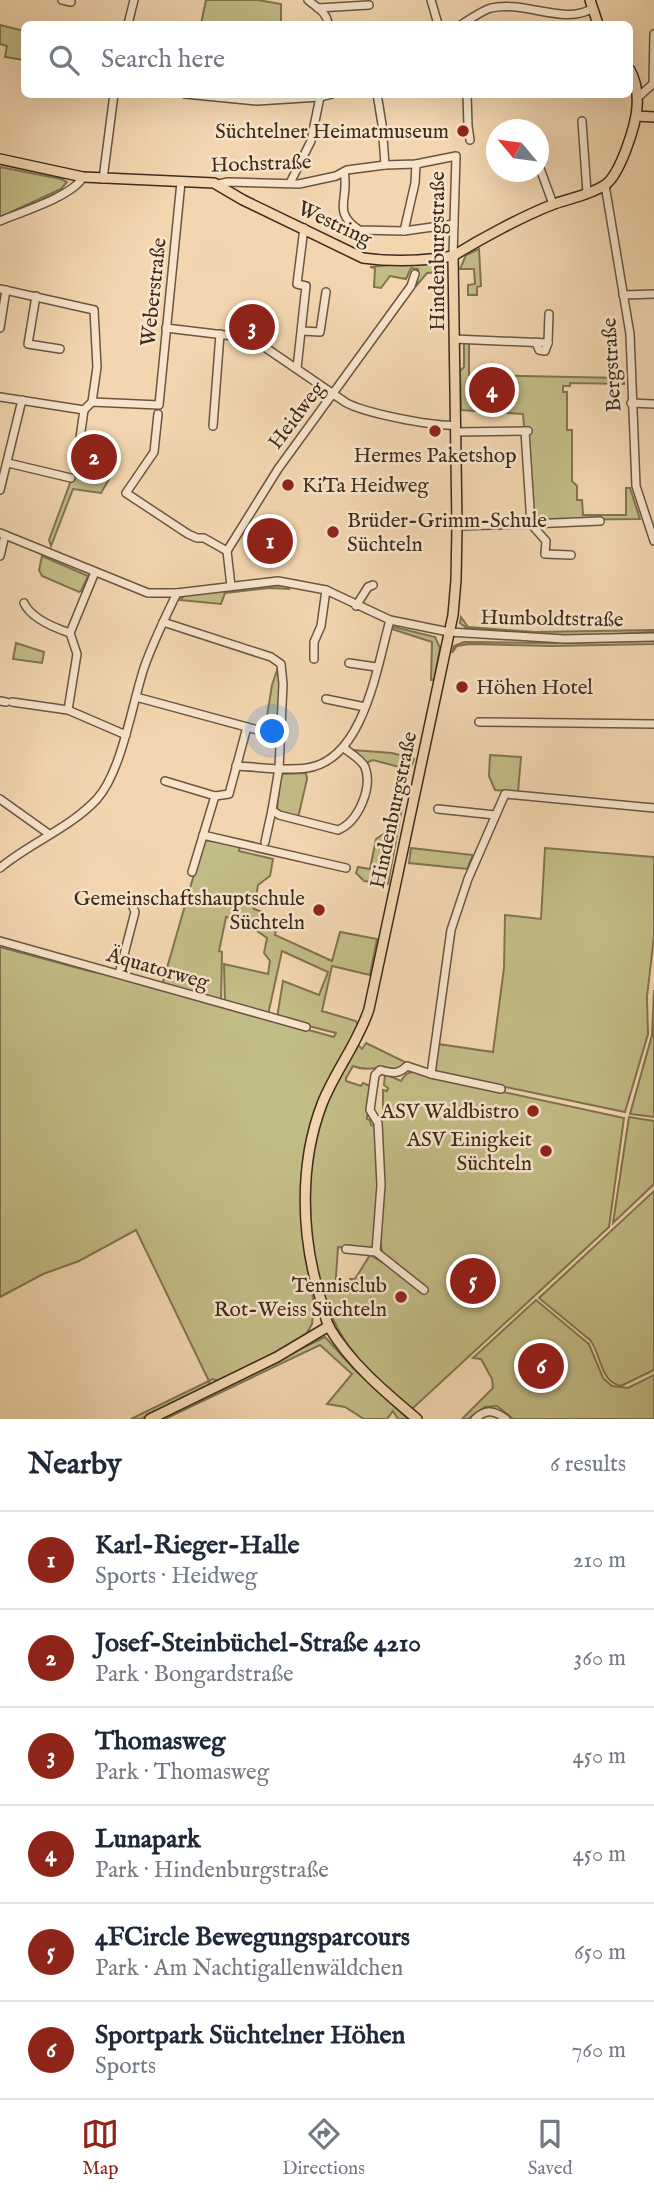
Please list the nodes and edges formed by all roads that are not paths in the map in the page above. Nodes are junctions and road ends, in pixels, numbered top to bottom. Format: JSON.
{"nodes":[{"id":1,"x":62,"y":0,"type":"edge"},
{"id":2,"x":134,"y":0,"type":"edge"},
{"id":3,"x":308,"y":0,"type":"edge"},
{"id":4,"x":431,"y":0,"type":"edge"},
{"id":5,"x":71,"y":2,"type":"dead end"},
{"id":6,"x":369,"y":5,"type":"dead end"},
{"id":7,"x":590,"y":5,"type":"edge"},
{"id":8,"x":318,"y":8,"type":"junction"},
{"id":9,"x":129,"y":21,"type":"edge"},
{"id":10,"x":328,"y":21,"type":"edge"},
{"id":11,"x":437,"y":21,"type":"edge"},
{"id":12,"x":467,"y":21,"type":"edge"},
{"id":13,"x":654,"y":34,"type":"edge"},
{"id":14,"x":653,"y":53,"type":"edge"},
{"id":15,"x":633,"y":76,"type":"edge"},
{"id":16,"x":113,"y":98,"type":"edge"},
{"id":17,"x":226,"y":98,"type":"edge"},
{"id":18,"x":304,"y":98,"type":"edge"},
{"id":19,"x":320,"y":98,"type":"edge"},
{"id":20,"x":377,"y":98,"type":"edge"},
{"id":21,"x":467,"y":98,"type":"edge"},
{"id":22,"x":638,"y":98,"type":"junction"},
{"id":23,"x":636,"y":116,"type":"junction"},
{"id":24,"x":654,"y":117,"type":"edge"},
{"id":25,"x":582,"y":121,"type":"dead end"},
{"id":26,"x":470,"y":139,"type":"dead end"},
{"id":27,"x":456,"y":156,"type":"joint"},
{"id":28,"x":0,"y":159,"type":"edge"},
{"id":29,"x":416,"y":164,"type":"junction"},
{"id":30,"x":385,"y":165,"type":"junction"},
{"id":31,"x":344,"y":172,"type":"junction"},
{"id":32,"x":83,"y":177,"type":"junction"},
{"id":33,"x":103,"y":178,"type":"junction"},
{"id":34,"x":181,"y":182,"type":"junction"},
{"id":35,"x":545,"y":182,"type":"edge"},
{"id":36,"x":290,"y":183,"type":"junction"},
{"id":37,"x":218,"y":184,"type":"junction"},
{"id":38,"x":605,"y":186,"type":"junction"},
{"id":39,"x":587,"y":194,"type":"junction"},
{"id":40,"x":553,"y":205,"type":"junction"},
{"id":41,"x":0,"y":220,"type":"edge"},
{"id":42,"x":454,"y":224,"type":"junction"},
{"id":43,"x":304,"y":228,"type":"junction"},
{"id":44,"x":404,"y":230,"type":"junction"},
{"id":45,"x":453,"y":256,"type":"junction"},
{"id":46,"x":415,"y":274,"type":"dead end"},
{"id":47,"x":3,"y":289,"type":"edge"},
{"id":48,"x":326,"y":292,"type":"dead end"},
{"id":49,"x":654,"y":294,"type":"edge"},
{"id":50,"x":623,"y":295,"type":"junction"},
{"id":51,"x":36,"y":296,"type":"junction"},
{"id":52,"x":265,"y":311,"type":"dead end"},
{"id":53,"x":549,"y":314,"type":"dead end"},
{"id":54,"x":0,"y":328,"type":"edge"},
{"id":55,"x":166,"y":328,"type":"junction"},
{"id":56,"x":302,"y":331,"type":"junction"},
{"id":57,"x":220,"y":334,"type":"junction"},
{"id":58,"x":454,"y":339,"type":"junction"},
{"id":59,"x":263,"y":346,"type":"junction"},
{"id":60,"x":60,"y":349,"type":"dead end"},
{"id":61,"x":298,"y":368,"type":"junction"},
{"id":62,"x":334,"y":394,"type":"junction"},
{"id":63,"x":0,"y":397,"type":"edge"},
{"id":64,"x":22,"y":400,"type":"junction"},
{"id":65,"x":92,"y":402,"type":"junction"},
{"id":66,"x":631,"y":403,"type":"junction"},
{"id":67,"x":654,"y":404,"type":"edge"},
{"id":68,"x":159,"y":410,"type":"junction"},
{"id":69,"x":84,"y":411,"type":"junction"},
{"id":70,"x":212,"y":426,"type":"dead end"},
{"id":71,"x":456,"y":428,"type":"junction"},
{"id":72,"x":79,"y":445,"type":"dead end"},
{"id":73,"x":8,"y":463,"type":"junction"},
{"id":74,"x":71,"y":478,"type":"dead end"},
{"id":75,"x":0,"y":490,"type":"edge"},
{"id":76,"x":650,"y":519,"type":"edge"},
{"id":77,"x":600,"y":521,"type":"dead end"},
{"id":78,"x":546,"y":523,"type":"junction"},
{"id":79,"x":531,"y":524,"type":"junction"},
{"id":80,"x":457,"y":526,"type":"junction"},
{"id":81,"x":3,"y":534,"type":"edge"},
{"id":82,"x":546,"y":541,"type":"junction"},
{"id":83,"x":654,"y":541,"type":"edge"},
{"id":84,"x":227,"y":551,"type":"junction"},
{"id":85,"x":0,"y":555,"type":"edge"},
{"id":86,"x":571,"y":555,"type":"dead end"},
{"id":87,"x":95,"y":572,"type":"junction"},
{"id":88,"x":373,"y":585,"type":"dead end"},
{"id":89,"x":231,"y":586,"type":"junction"},
{"id":90,"x":326,"y":590,"type":"junction"},
{"id":91,"x":177,"y":593,"type":"junction"},
{"id":92,"x":24,"y":603,"type":"dead end"},
{"id":93,"x":356,"y":606,"type":"junction"},
{"id":94,"x":390,"y":620,"type":"junction"},
{"id":95,"x":163,"y":622,"type":"junction"},
{"id":96,"x":449,"y":632,"type":"junction"},
{"id":97,"x":70,"y":633,"type":"junction"},
{"id":98,"x":654,"y":636,"type":"edge"},
{"id":99,"x":314,"y":659,"type":"dead end"},
{"id":100,"x":349,"y":663,"type":"dead end"},
{"id":101,"x":376,"y":667,"type":"junction"},
{"id":102,"x":136,"y":697,"type":"junction"},
{"id":103,"x":326,"y":699,"type":"dead end"},
{"id":104,"x":6,"y":702,"type":"edge"},
{"id":105,"x":365,"y":708,"type":"junction"},
{"id":106,"x":68,"y":710,"type":"junction"},
{"id":107,"x":479,"y":722,"type":"dead end"},
{"id":108,"x":654,"y":724,"type":"edge"},
{"id":109,"x":247,"y":727,"type":"junction"},
{"id":110,"x":126,"y":735,"type":"junction"},
{"id":111,"x":280,"y":736,"type":"junction"},
{"id":112,"x":344,"y":748,"type":"junction"},
{"id":113,"x":236,"y":766,"type":"junction"},
{"id":114,"x":279,"y":768,"type":"junction"},
{"id":115,"x":165,"y":781,"type":"dead end"},
{"id":116,"x":215,"y":796,"type":"junction"},
{"id":117,"x":0,"y":799,"type":"edge"},
{"id":118,"x":654,"y":808,"type":"edge"},
{"id":119,"x":438,"y":809,"type":"dead end"},
{"id":120,"x":272,"y":810,"type":"junction"},
{"id":121,"x":495,"y":815,"type":"junction"},
{"id":122,"x":49,"y":834,"type":"junction"},
{"id":123,"x":203,"y":835,"type":"junction"},
{"id":124,"x":265,"y":842,"type":"dead end"},
{"id":125,"x":0,"y":867,"type":"edge"},
{"id":126,"x":346,"y":868,"type":"dead end"},
{"id":127,"x":192,"y":872,"type":"dead end"},
{"id":128,"x":131,"y":902,"type":"dead end"},
{"id":129,"x":0,"y":941,"type":"edge"},
{"id":130,"x":118,"y":974,"type":"junction"},
{"id":131,"x":306,"y":1027,"type":"dead end"},
{"id":132,"x":430,"y":1074,"type":"junction"},
{"id":133,"x":501,"y":1089,"type":"dead end"},
{"id":134,"x":346,"y":1249,"type":"dead end"},
{"id":135,"x":376,"y":1252,"type":"junction"},
{"id":136,"x":424,"y":1290,"type":"dead end"},
{"id":137,"x":329,"y":1326,"type":"junction"},
{"id":138,"x":414,"y":1417,"type":"edge"},
{"id":139,"x":150,"y":1419,"type":"edge"},
{"id":140,"x":475,"y":1419,"type":"edge"},
{"id":141,"x":506,"y":1419,"type":"edge"}],
"edges":[{"from":1,"to":5,"type":"street"},
{"from":2,"to":9,"type":"street"},
{"from":3,"to":8,"type":"street"},
{"from":4,"to":11,"type":"street"},
{"from":6,"to":8,"type":"street"},
{"from":7,"to":12,"type":"street"},
{"from":8,"to":10,"type":"street"},
{"from":13,"to":14,"type":"street"},
{"from":14,"to":22,"type":"street"},
{"from":15,"to":22,"type":"main road"},
{"from":16,"to":33,"type":"street"},
{"from":17,"to":18,"type":"street"},
{"from":19,"to":36,"type":"street"},
{"from":20,"to":30,"type":"street"},
{"from":21,"to":26,"type":"street"},
{"from":22,"to":23,"type":"main road"},
{"from":23,"to":24,"type":"main road"},
{"from":23,"to":38,"type":"main road"},
{"from":25,"to":39,"type":"street"},
{"from":27,"to":29,"type":"street","name":"Hochstraße"},
{"from":27,"to":42,"type":"street","name":"Hindenburgstraße"},
{"from":28,"to":32,"type":"main road","name":"Hochstraße"},
{"from":29,"to":30,"type":"street","name":"Hochstraße"},
{"from":29,"to":44,"type":"street"},
{"from":30,"to":31,"type":"street","name":"Hochstraße"},
{"from":31,"to":36,"type":"street","name":"Hochstraße"},
{"from":31,"to":44,"type":"street"},
{"from":32,"to":33,"type":"main road","name":"Hochstraße"},
{"from":32,"to":41,"type":"street"},
{"from":33,"to":34,"type":"main road","name":"Hochstraße"},
{"from":34,"to":37,"type":"main road","name":"Hochstraße"},
{"from":34,"to":55,"type":"street","name":"Weberstraße"},
{"from":35,"to":40,"type":"street"},
{"from":36,"to":37,"type":"street","name":"Hochstraße"},
{"from":37,"to":43,"type":"main road","name":"Westring"},
{"from":38,"to":39,"type":"main road","name":"Westring"},
{"from":38,"to":50,"type":"street","name":"Bergstraße"},
{"from":39,"to":40,"type":"main road","name":"Westring"},
{"from":40,"to":45,"type":"main road","name":"Westring"},
{"from":42,"to":44,"type":"street"},
{"from":42,"to":45,"type":"street","name":"Hindenburgstraße"},
{"from":43,"to":45,"type":"main road","name":"Westring"},
{"from":43,"to":56,"type":"street"},
{"from":45,"to":58,"type":"main road","name":"Hindenburgstraße"},
{"from":46,"to":62,"type":"street","name":"Heidweg"},
{"from":47,"to":51,"type":"street"},
{"from":47,"to":54,"type":"street"},
{"from":48,"to":56,"type":"street"},
{"from":49,"to":50,"type":"street"},
{"from":50,"to":66,"type":"street","name":"Bergstraße"},
{"from":51,"to":60,"type":"street"},
{"from":51,"to":65,"type":"street"},
{"from":52,"to":59,"type":"street"},
{"from":53,"to":58,"type":"street"},
{"from":55,"to":57,"type":"street"},
{"from":55,"to":68,"type":"street","name":"Weberstraße"},
{"from":56,"to":61,"type":"street"},
{"from":57,"to":59,"type":"street"},
{"from":57,"to":70,"type":"street"},
{"from":58,"to":71,"type":"main road","name":"Hindenburgstraße"},
{"from":59,"to":61,"type":"street"},
{"from":61,"to":62,"type":"street"},
{"from":62,"to":71,"type":"street"},
{"from":62,"to":84,"type":"street","name":"Heidweg"},
{"from":63,"to":64,"type":"street"},
{"from":64,"to":69,"type":"street"},
{"from":64,"to":73,"type":"street"},
{"from":65,"to":68,"type":"street"},
{"from":65,"to":69,"type":"street"},
{"from":66,"to":67,"type":"street"},
{"from":66,"to":76,"type":"street","name":"Bergstraße"},
{"from":68,"to":84,"type":"street","name":"Weberstraße"},
{"from":69,"to":72,"type":"street"},
{"from":71,"to":79,"type":"street"},
{"from":71,"to":80,"type":"main road","name":"Hindenburgstraße"},
{"from":73,"to":74,"type":"street"},
{"from":73,"to":75,"type":"street"},
{"from":76,"to":83,"type":"street","name":"Bergstraße"},
{"from":77,"to":78,"type":"street"},
{"from":78,"to":79,"type":"street"},
{"from":78,"to":82,"type":"street"},
{"from":79,"to":80,"type":"street"},
{"from":79,"to":82,"type":"street"},
{"from":80,"to":96,"type":"main road","name":"Hindenburgstraße"},
{"from":81,"to":85,"type":"street"},
{"from":81,"to":87,"type":"street","name":"Humboldtstraße"},
{"from":82,"to":86,"type":"street"},
{"from":84,"to":89,"type":"street"},
{"from":87,"to":91,"type":"street","name":"Humboldtstraße"},
{"from":87,"to":97,"type":"street"},
{"from":88,"to":93,"type":"street"},
{"from":89,"to":90,"type":"street","name":"Humboldtstraße"},
{"from":89,"to":91,"type":"street","name":"Humboldtstraße"},
{"from":90,"to":93,"type":"street","name":"Humboldtstraße"},
{"from":90,"to":99,"type":"street"},
{"from":91,"to":95,"type":"street"},
{"from":92,"to":97,"type":"street"},
{"from":93,"to":94,"type":"street","name":"Humboldtstraße"},
{"from":94,"to":96,"type":"street","name":"Humboldtstraße"},
{"from":94,"to":101,"type":"street"},
{"from":95,"to":102,"type":"street"},
{"from":95,"to":111,"type":"street"},
{"from":96,"to":98,"type":"street","name":"Humboldtstraße"},
{"from":96,"to":137,"type":"main road","name":"Hindenburgstraße"},
{"from":97,"to":106,"type":"street"},
{"from":100,"to":101,"type":"street"},
{"from":101,"to":105,"type":"street"},
{"from":102,"to":109,"type":"street"},
{"from":102,"to":110,"type":"street"},
{"from":103,"to":105,"type":"street"},
{"from":104,"to":106,"type":"street"},
{"from":105,"to":112,"type":"street"},
{"from":106,"to":110,"type":"street"},
{"from":107,"to":108,"type":"street"},
{"from":109,"to":111,"type":"street"},
{"from":109,"to":113,"type":"street"},
{"from":110,"to":122,"type":"street"},
{"from":111,"to":114,"type":"street"},
{"from":112,"to":114,"type":"street"},
{"from":112,"to":120,"type":"street"},
{"from":113,"to":114,"type":"street"},
{"from":113,"to":116,"type":"street"},
{"from":114,"to":120,"type":"street"},
{"from":115,"to":116,"type":"street"},
{"from":116,"to":123,"type":"street"},
{"from":117,"to":122,"type":"street"},
{"from":118,"to":121,"type":"street"},
{"from":119,"to":121,"type":"street"},
{"from":120,"to":124,"type":"street"},
{"from":121,"to":132,"type":"street"},
{"from":122,"to":125,"type":"street"},
{"from":123,"to":126,"type":"street"},
{"from":123,"to":127,"type":"street"},
{"from":128,"to":130,"type":"street"},
{"from":129,"to":130,"type":"street","name":"Äquatorweg"},
{"from":130,"to":131,"type":"street","name":"Äquatorweg"},
{"from":132,"to":133,"type":"street"},
{"from":132,"to":135,"type":"street"},
{"from":134,"to":135,"type":"street"},
{"from":135,"to":136,"type":"street"},
{"from":137,"to":138,"type":"main road","name":"Hindenburgstraße"},
{"from":137,"to":139,"type":"main road"},
{"from":140,"to":141,"type":"street"}]}
